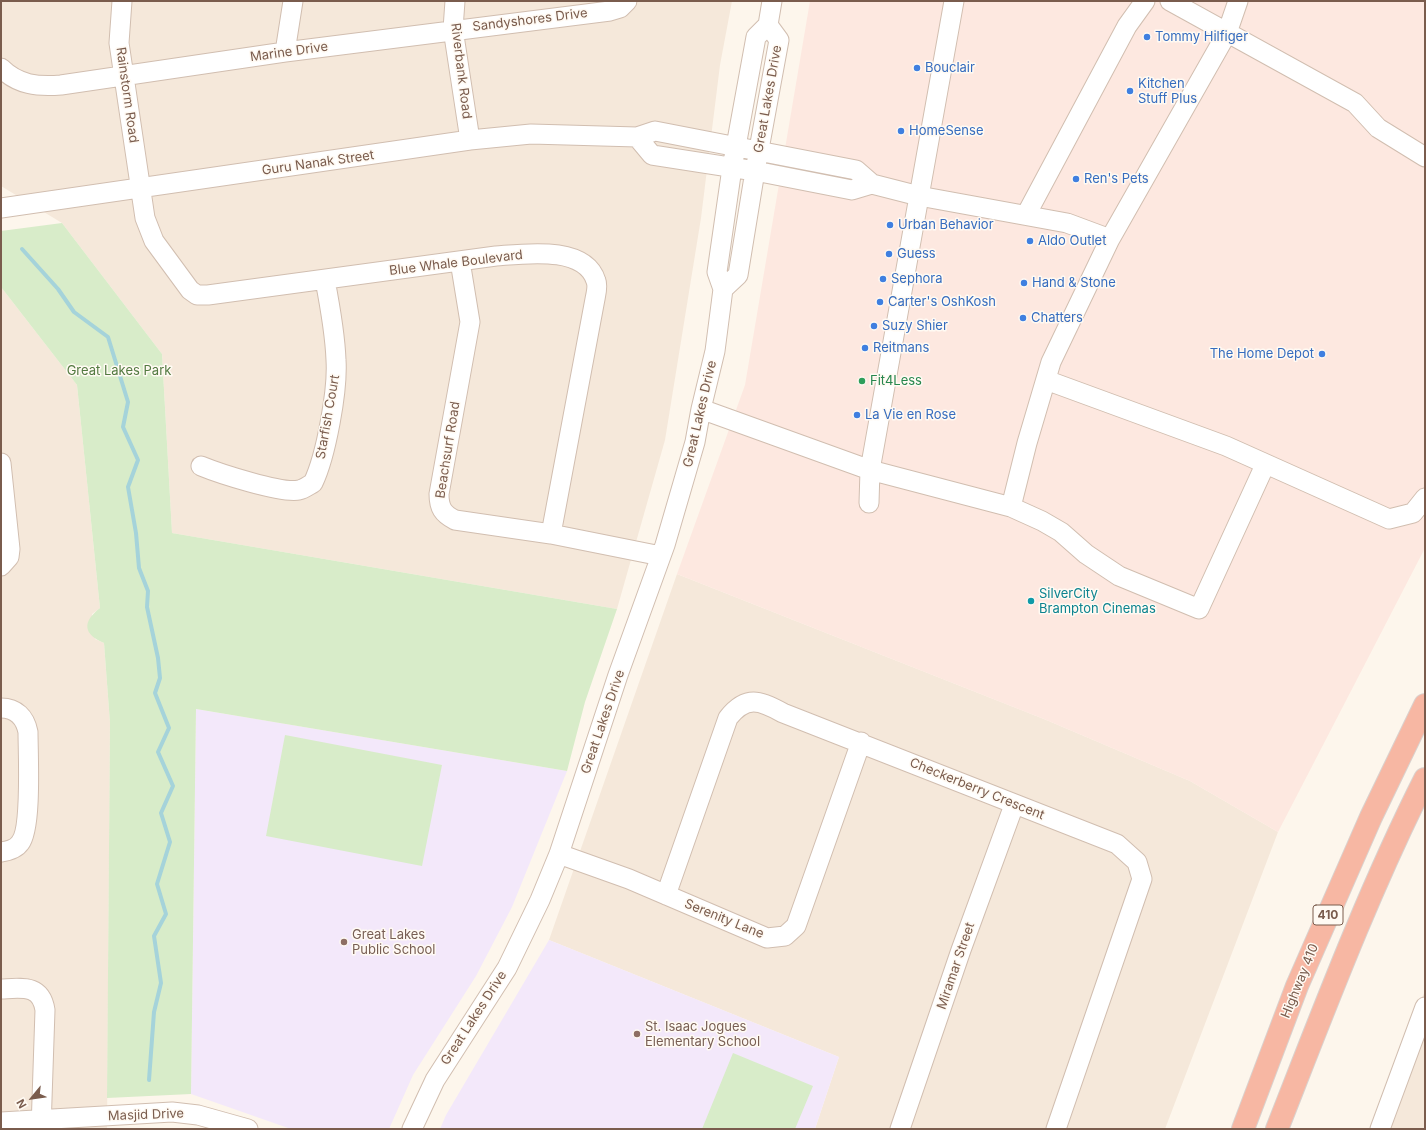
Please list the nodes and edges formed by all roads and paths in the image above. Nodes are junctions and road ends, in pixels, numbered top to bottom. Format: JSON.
{"nodes":[{"id":1,"x":122,"y":1,"type":"edge"},
{"id":2,"x":293,"y":1,"type":"edge"},
{"id":3,"x":455,"y":1,"type":"edge"},
{"id":4,"x":627,"y":1,"type":"edge"},
{"id":5,"x":772,"y":1,"type":"edge"},
{"id":6,"x":954,"y":1,"type":"edge"},
{"id":7,"x":1144,"y":1,"type":"edge"},
{"id":8,"x":1170,"y":1,"type":"edge"},
{"id":9,"x":1238,"y":1,"type":"edge"},
{"id":10,"x":768,"y":25,"type":"junction"},
{"id":11,"x":453,"y":30,"type":"junction"},
{"id":12,"x":1227,"y":33,"type":"junction"},
{"id":13,"x":285,"y":52,"type":"junction"},
{"id":14,"x":1,"y":68,"type":"edge"},
{"id":15,"x":125,"y":75,"type":"junction"},
{"id":16,"x":637,"y":136,"type":"junction"},
{"id":17,"x":470,"y":140,"type":"junction"},
{"id":18,"x":736,"y":146,"type":"junction"},
{"id":19,"x":759,"y":152,"type":"junction"},
{"id":20,"x":1425,"y":157,"type":"edge"},
{"id":21,"x":732,"y":168,"type":"junction"},
{"id":22,"x":755,"y":171,"type":"junction"},
{"id":23,"x":872,"y":184,"type":"junction"},
{"id":24,"x":140,"y":189,"type":"junction"},
{"id":25,"x":919,"y":196,"type":"junction"},
{"id":26,"x":1,"y":208,"type":"edge"},
{"id":27,"x":1026,"y":215,"type":"junction"},
{"id":28,"x":1110,"y":239,"type":"junction"},
{"id":29,"x":460,"y":261,"type":"junction"},
{"id":30,"x":325,"y":280,"type":"junction"},
{"id":31,"x":723,"y":289,"type":"junction"},
{"id":32,"x":1046,"y":380,"type":"junction"},
{"id":33,"x":700,"y":409,"type":"junction"},
{"id":34,"x":1,"y":463,"type":"edge"},
{"id":35,"x":1265,"y":465,"type":"junction"},
{"id":36,"x":201,"y":466,"type":"dead end"},
{"id":37,"x":870,"y":470,"type":"junction"},
{"id":38,"x":1425,"y":498,"type":"edge"},
{"id":39,"x":869,"y":503,"type":"dead end"},
{"id":40,"x":1011,"y":507,"type":"junction"},
{"id":41,"x":551,"y":534,"type":"junction"},
{"id":42,"x":660,"y":556,"type":"junction"},
{"id":43,"x":1,"y":566,"type":"edge"},
{"id":44,"x":1425,"y":706,"type":"edge"},
{"id":45,"x":1,"y":708,"type":"edge"},
{"id":46,"x":861,"y":742,"type":"junction"},
{"id":47,"x":1425,"y":779,"type":"edge"},
{"id":48,"x":1014,"y":805,"type":"junction"},
{"id":49,"x":1,"y":852,"type":"edge"},
{"id":50,"x":559,"y":854,"type":"junction"},
{"id":51,"x":666,"y":894,"type":"junction"},
{"id":52,"x":1,"y":989,"type":"edge"},
{"id":53,"x":1425,"y":1007,"type":"edge"},
{"id":54,"x":1,"y":1122,"type":"edge"},
{"id":55,"x":41,"y":1125,"type":"edge"},
{"id":56,"x":248,"y":1129,"type":"edge"},
{"id":57,"x":412,"y":1129,"type":"edge"},
{"id":58,"x":900,"y":1129,"type":"edge"},
{"id":59,"x":1056,"y":1129,"type":"edge"},
{"id":60,"x":1244,"y":1129,"type":"edge"},
{"id":61,"x":1277,"y":1129,"type":"edge"},
{"id":62,"x":1380,"y":1129,"type":"edge"}],
"edges":[{"from":1,"to":15,"type":"street","name":"Rainstorm Road"},
{"from":2,"to":13,"type":"street"},
{"from":3,"to":11,"type":"street","name":"Riverbank Road"},
{"from":4,"to":11,"type":"street","name":"Sandyshores Drive"},
{"from":5,"to":10,"type":"street","name":"Great Lakes Drive"},
{"from":6,"to":25,"type":"street"},
{"from":7,"to":27,"type":"street"},
{"from":8,"to":12,"type":"street"},
{"from":9,"to":12,"type":"street"},
{"from":10,"to":18,"type":"street","name":"Great Lakes Drive"},
{"from":10,"to":19,"type":"street","name":"Great Lakes Drive"},
{"from":11,"to":13,"type":"street","name":"Marine Drive"},
{"from":11,"to":17,"type":"street","name":"Riverbank Road"},
{"from":12,"to":20,"type":"street"},
{"from":12,"to":28,"type":"street"},
{"from":13,"to":15,"type":"street","name":"Marine Drive"},
{"from":14,"to":15,"type":"street","name":"Marine Drive"},
{"from":15,"to":24,"type":"street","name":"Rainstorm Road"},
{"from":16,"to":17,"type":"street","name":"Guru Nanak Street"},
{"from":16,"to":18,"type":"street","name":"Guru Nanak Street"},
{"from":16,"to":21,"type":"street"},
{"from":17,"to":24,"type":"street","name":"Guru Nanak Street"},
{"from":18,"to":19,"type":"street","name":"Guru Nanak Street"},
{"from":18,"to":21,"type":"street","name":"Great Lakes Drive"},
{"from":19,"to":22,"type":"street","name":"Great Lakes Drive"},
{"from":19,"to":23,"type":"street","name":"Guru Nanak Street"},
{"from":21,"to":22,"type":"street"},
{"from":21,"to":31,"type":"street","name":"Great Lakes Drive"},
{"from":22,"to":23,"type":"street"},
{"from":22,"to":31,"type":"street","name":"Great Lakes Drive"},
{"from":23,"to":25,"type":"street"},
{"from":24,"to":26,"type":"street","name":"Guru Nanak Street"},
{"from":24,"to":30,"type":"street","name":"Blue Whale Boulevard"},
{"from":25,"to":27,"type":"street"},
{"from":25,"to":37,"type":"street"},
{"from":27,"to":28,"type":"street"},
{"from":28,"to":32,"type":"street"},
{"from":29,"to":30,"type":"street","name":"Blue Whale Boulevard"},
{"from":29,"to":41,"type":"street","name":"Beachsurf Road"},
{"from":29,"to":41,"type":"street","name":"Blue Whale Boulevard"},
{"from":30,"to":36,"type":"street","name":"Starfish Court"},
{"from":31,"to":33,"type":"street","name":"Great Lakes Drive"},
{"from":32,"to":35,"type":"street"},
{"from":32,"to":40,"type":"street"},
{"from":33,"to":37,"type":"street"},
{"from":33,"to":42,"type":"street","name":"Great Lakes Drive"},
{"from":34,"to":43,"type":"street"},
{"from":35,"to":38,"type":"street"},
{"from":35,"to":40,"type":"street"},
{"from":37,"to":39,"type":"street"},
{"from":37,"to":40,"type":"street"},
{"from":41,"to":42,"type":"street","name":"Beachsurf Road"},
{"from":42,"to":50,"type":"street","name":"Great Lakes Drive"},
{"from":44,"to":60,"type":"highway","name":"Highway 410","number":"410"},
{"from":45,"to":49,"type":"street"},
{"from":46,"to":48,"type":"street","name":"Checkerberry Crescent"},
{"from":46,"to":51,"type":"street","name":"Checkerberry Crescent"},
{"from":46,"to":51,"type":"street","name":"Serenity Lane"},
{"from":47,"to":61,"type":"highway","number":"410"},
{"from":48,"to":58,"type":"street","name":"Miramar Street"},
{"from":48,"to":59,"type":"street","name":"Checkerberry Crescent"},
{"from":50,"to":51,"type":"street","name":"Serenity Lane"},
{"from":50,"to":57,"type":"street","name":"Great Lakes Drive"},
{"from":52,"to":55,"type":"street"},
{"from":53,"to":62,"type":"street"},
{"from":54,"to":55,"type":"street","name":"Masjid Drive"},
{"from":55,"to":56,"type":"street","name":"Masjid Drive"}]}
